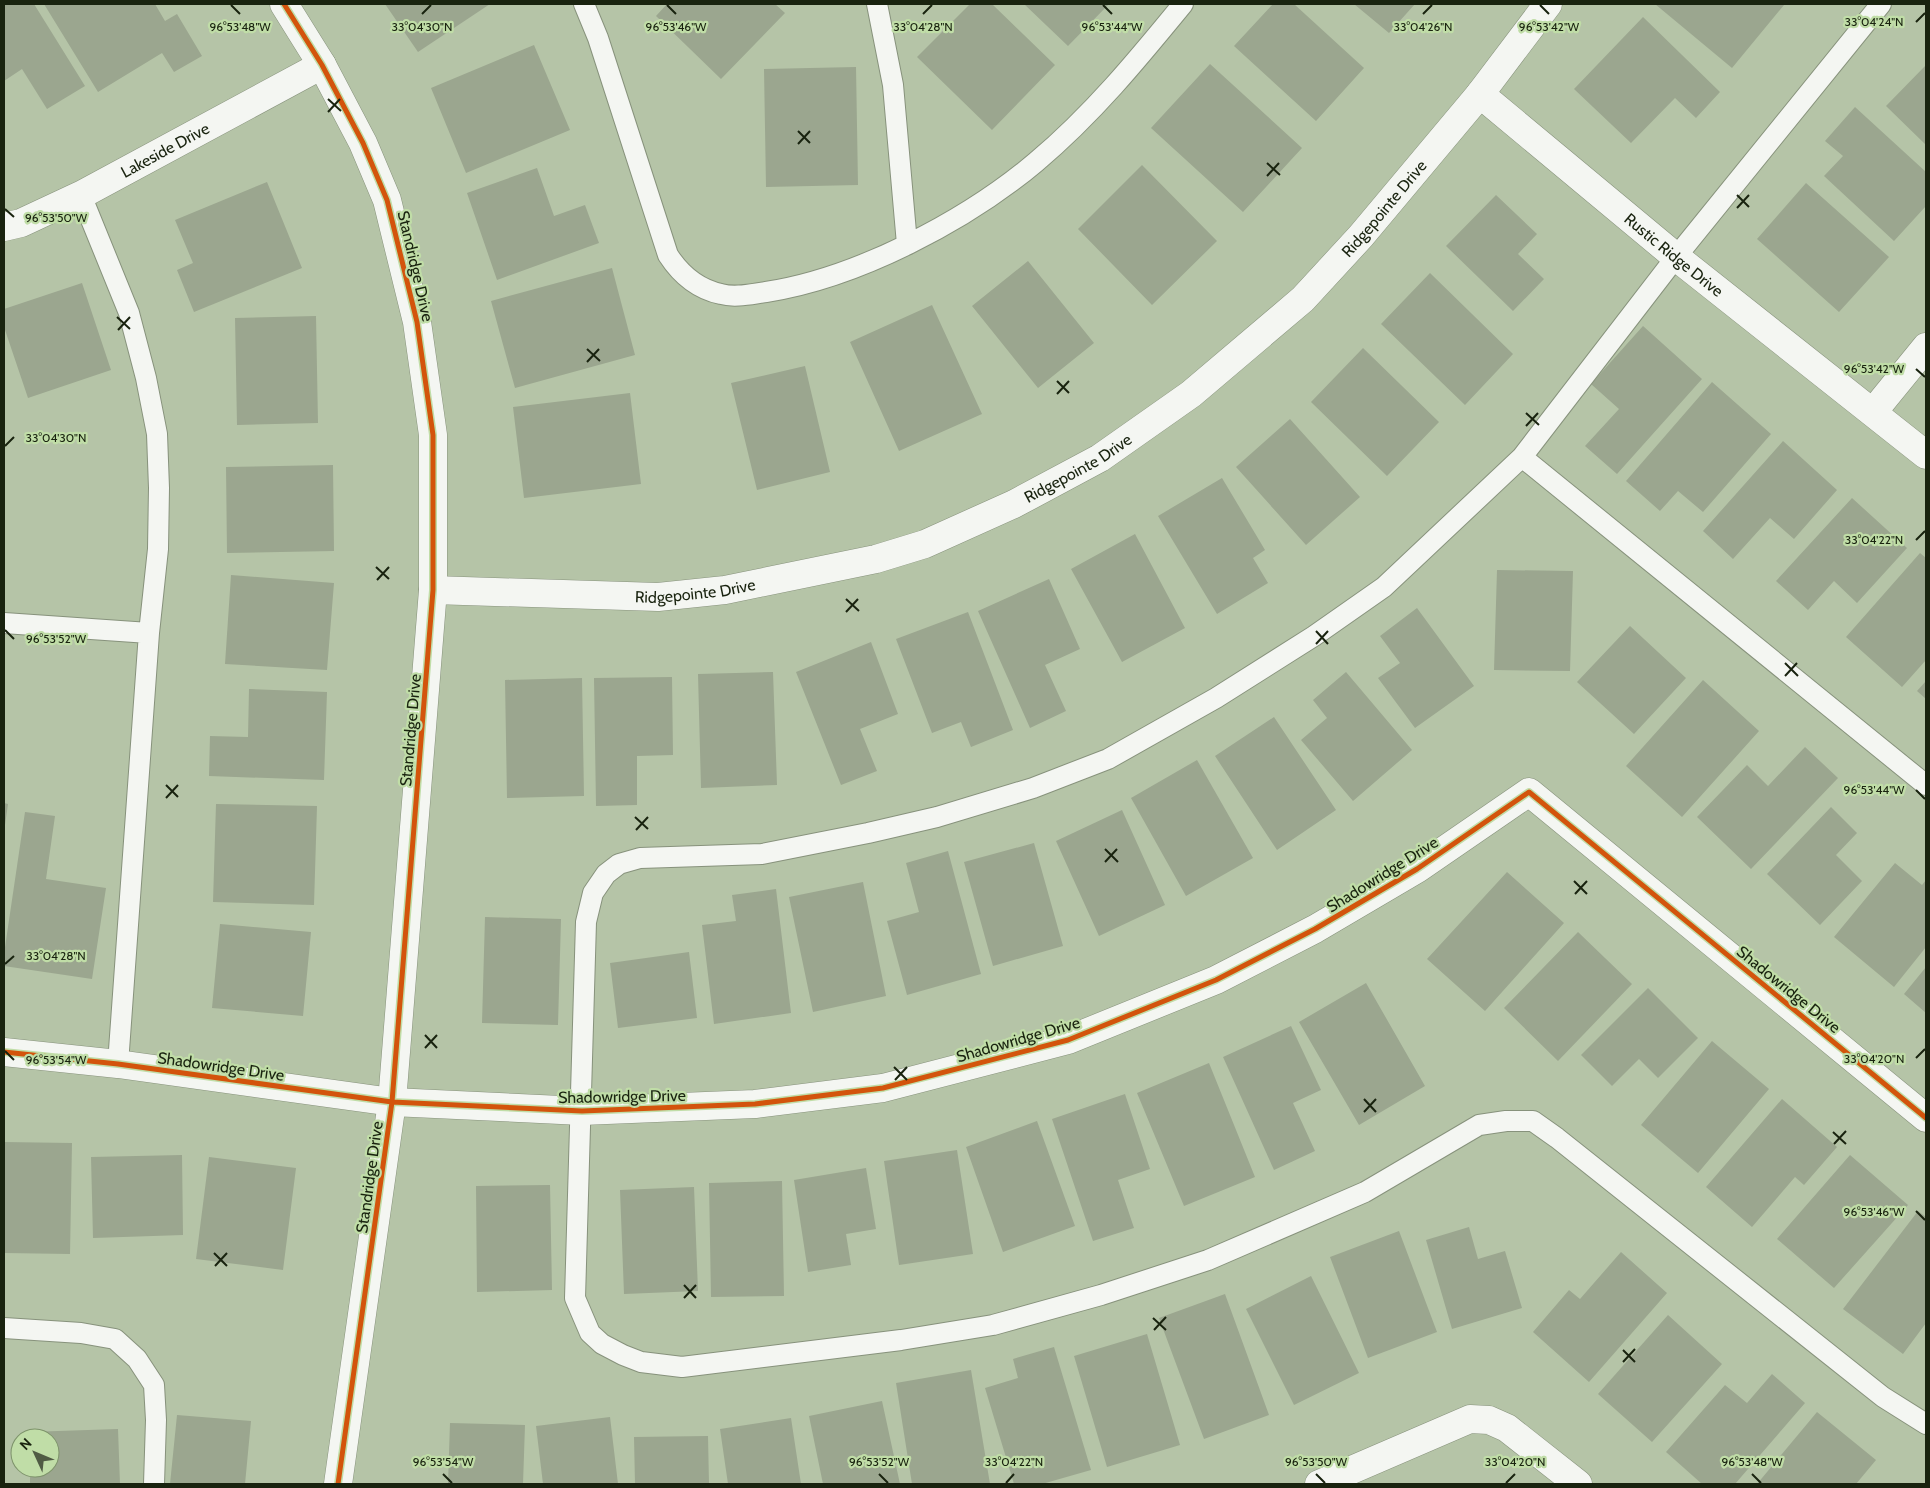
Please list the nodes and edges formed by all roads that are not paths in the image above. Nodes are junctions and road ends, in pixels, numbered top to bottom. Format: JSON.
{"nodes":[{"id":1,"x":284,"y":4,"type":"edge"},
{"id":2,"x":584,"y":4,"type":"edge"},
{"id":3,"x":878,"y":4,"type":"edge"},
{"id":4,"x":1184,"y":4,"type":"edge"},
{"id":5,"x":1548,"y":4,"type":"edge"},
{"id":6,"x":1881,"y":4,"type":"edge"},
{"id":7,"x":322,"y":65,"type":"junction"},
{"id":8,"x":1480,"y":94,"type":"junction"},
{"id":9,"x":81,"y":195,"type":"junction"},
{"id":10,"x":4,"y":227,"type":"edge"},
{"id":11,"x":907,"y":244,"type":"junction"},
{"id":12,"x":1676,"y":257,"type":"junction"},
{"id":13,"x":1926,"y":347,"type":"edge"},
{"id":14,"x":1873,"y":412,"type":"junction"},
{"id":15,"x":1926,"y":456,"type":"edge"},
{"id":16,"x":1522,"y":457,"type":"junction"},
{"id":17,"x":434,"y":590,"type":"junction"},
{"id":18,"x":4,"y":623,"type":"edge"},
{"id":19,"x":149,"y":633,"type":"junction"},
{"id":20,"x":1926,"y":785,"type":"edge"},
{"id":21,"x":4,"y":1052,"type":"edge"},
{"id":22,"x":118,"y":1064,"type":"junction"},
{"id":23,"x":392,"y":1102,"type":"junction"},
{"id":24,"x":582,"y":1111,"type":"junction"},
{"id":25,"x":1926,"y":1118,"type":"edge"},
{"id":26,"x":4,"y":1328,"type":"edge"},
{"id":27,"x":1926,"y":1424,"type":"edge"},
{"id":28,"x":154,"y":1484,"type":"edge"},
{"id":29,"x":338,"y":1484,"type":"edge"},
{"id":30,"x":1319,"y":1484,"type":"edge"},
{"id":31,"x":1578,"y":1484,"type":"edge"}],
"edges":[{"from":1,"to":7,"type":"street","name":"Standridge Drive"},
{"from":2,"to":11,"type":"lane"},
{"from":3,"to":11,"type":"lane"},
{"from":4,"to":11,"type":"lane"},
{"from":5,"to":8,"type":"street","name":"Ridgepointe Drive"},
{"from":6,"to":12,"type":"lane"},
{"from":7,"to":9,"type":"street","name":"Lakeside Drive"},
{"from":7,"to":17,"type":"street","name":"Standridge Drive"},
{"from":8,"to":12,"type":"street","name":"Rustic Ridge Drive"},
{"from":8,"to":17,"type":"street","name":"Ridgepointe Drive"},
{"from":9,"to":10,"type":"street","name":"Lakeside Drive"},
{"from":9,"to":19,"type":"lane"},
{"from":12,"to":14,"type":"street","name":"Rustic Ridge Drive"},
{"from":12,"to":16,"type":"lane"},
{"from":13,"to":14,"type":"street"},
{"from":14,"to":15,"type":"street","name":"Rustic Ridge Drive"},
{"from":16,"to":20,"type":"lane"},
{"from":16,"to":24,"type":"lane"},
{"from":17,"to":23,"type":"street","name":"Standridge Drive"},
{"from":18,"to":19,"type":"lane"},
{"from":19,"to":22,"type":"lane"},
{"from":21,"to":22,"type":"street","name":"Shadowridge Drive"},
{"from":22,"to":23,"type":"street","name":"Shadowridge Drive"},
{"from":23,"to":24,"type":"street","name":"Shadowridge Drive"},
{"from":23,"to":29,"type":"street","name":"Standridge Drive"},
{"from":24,"to":25,"type":"street","name":"Shadowridge Drive"},
{"from":24,"to":27,"type":"lane"},
{"from":26,"to":28,"type":"lane"},
{"from":30,"to":31,"type":"street"}]}
